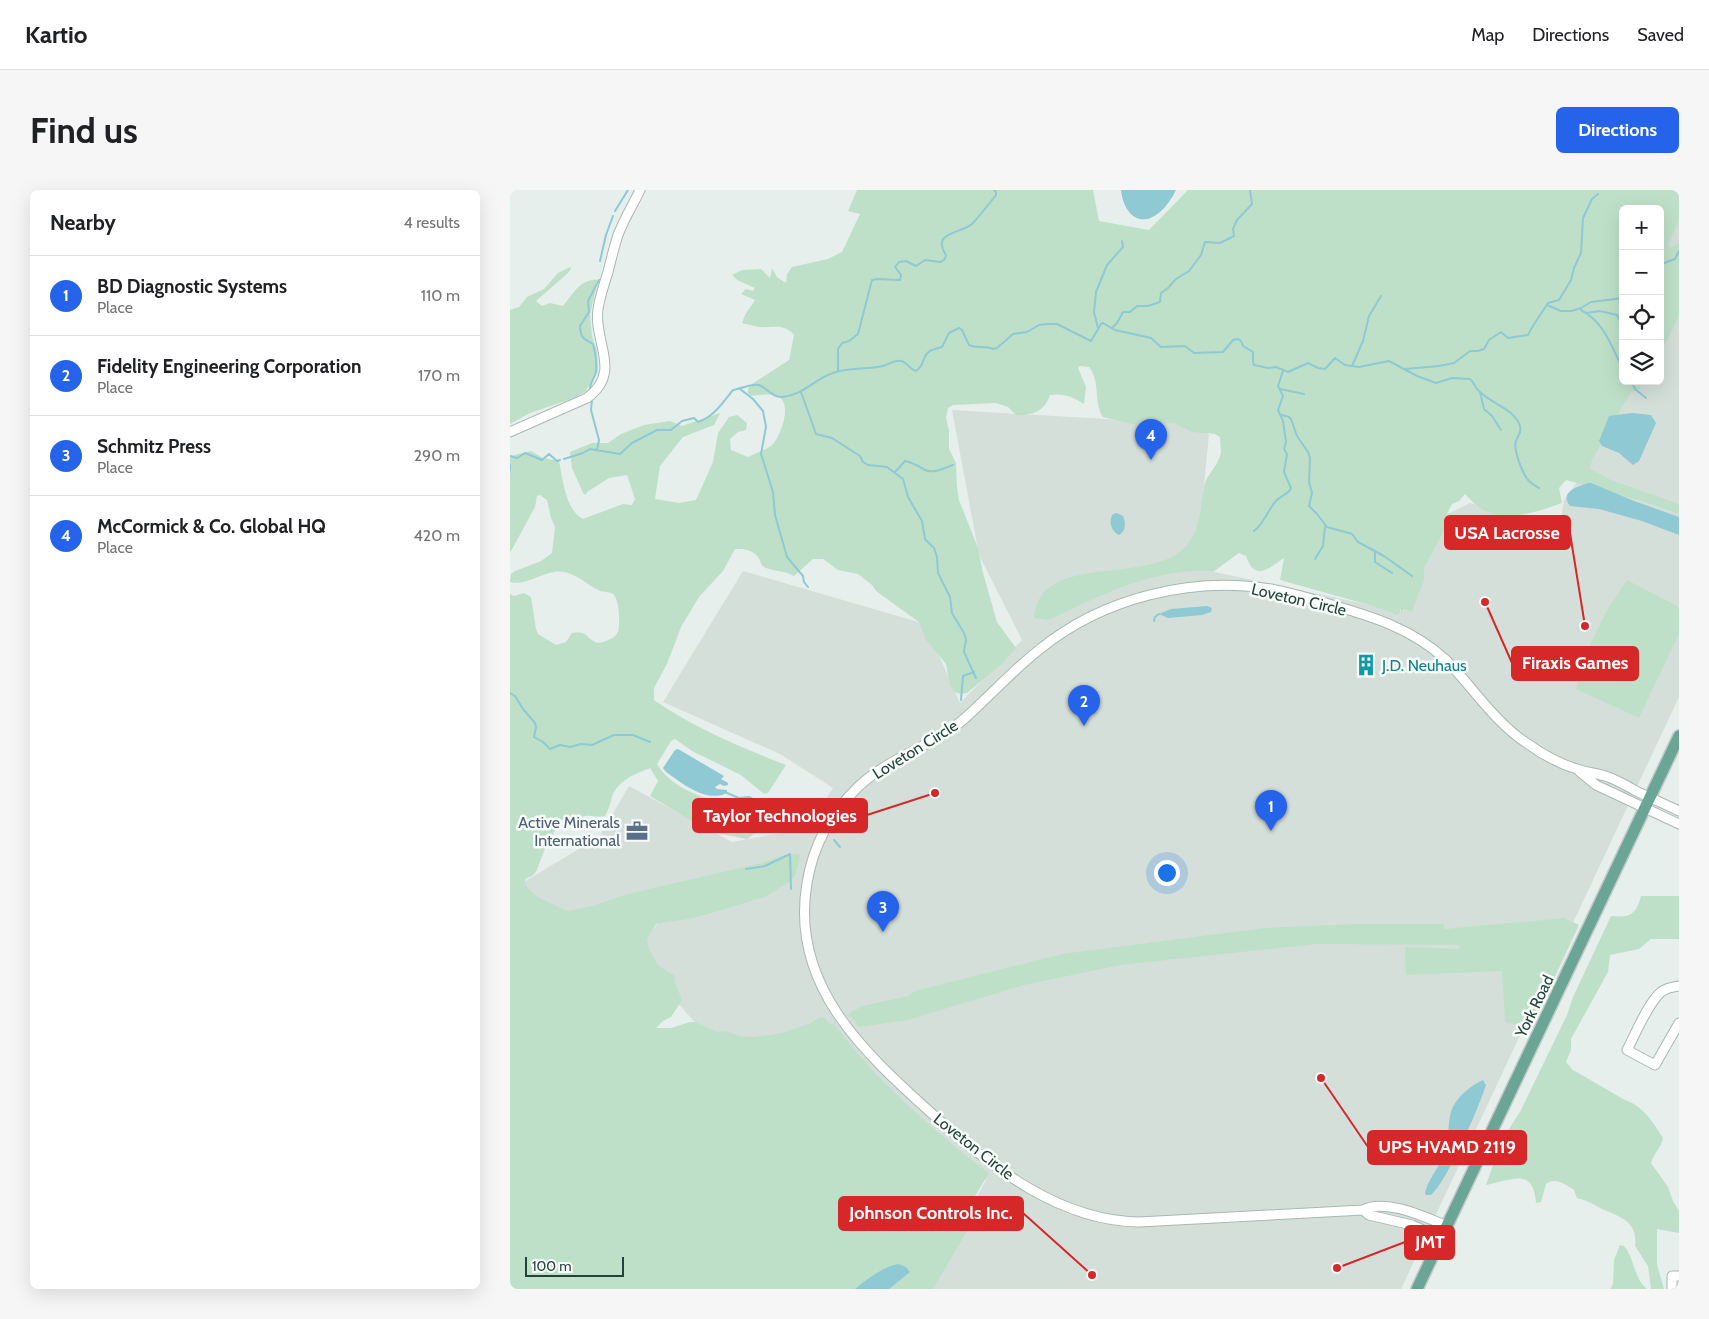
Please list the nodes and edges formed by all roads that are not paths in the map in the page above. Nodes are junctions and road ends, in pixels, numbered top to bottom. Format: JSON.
{"nodes":[{"id":1,"x":640,"y":190,"type":"edge"},
{"id":2,"x":510,"y":432,"type":"edge"},
{"id":3,"x":1679,"y":736,"type":"edge"},
{"id":4,"x":1577,"y":769,"type":"junction"},
{"id":5,"x":1650,"y":798,"type":"junction"},
{"id":6,"x":1645,"y":809,"type":"junction"},
{"id":7,"x":1679,"y":811,"type":"edge"},
{"id":8,"x":1679,"y":824,"type":"edge"},
{"id":9,"x":1679,"y":986,"type":"edge"},
{"id":10,"x":1679,"y":1023,"type":"edge"},
{"id":11,"x":1364,"y":1210,"type":"junction"},
{"id":12,"x":1447,"y":1226,"type":"junction"},
{"id":13,"x":1441,"y":1238,"type":"junction"},
{"id":14,"x":1679,"y":1276,"type":"edge"},
{"id":15,"x":1417,"y":1289,"type":"edge"},
{"id":16,"x":1672,"y":1289,"type":"edge"}],
"edges":[{"from":1,"to":2,"type":"street"},
{"from":3,"to":5,"type":"main road","name":"York Road"},
{"from":4,"to":5,"type":"street","name":"Loveton Circle"},
{"from":4,"to":6,"type":"street","name":"Loveton Circle"},
{"from":4,"to":11,"type":"street","name":"Loveton Circle"},
{"from":5,"to":6,"type":"main road","name":"York Road"},
{"from":5,"to":7,"type":"street","name":"Loveton Circle"},
{"from":6,"to":8,"type":"street","name":"Loveton Circle"},
{"from":6,"to":12,"type":"main road","name":"York Road"},
{"from":9,"to":10,"type":"street"},
{"from":11,"to":12,"type":"street","name":"Loveton Circle"},
{"from":11,"to":13,"type":"street","name":"Loveton Circle"},
{"from":12,"to":13,"type":"main road","name":"York Road"},
{"from":13,"to":15,"type":"main road","name":"York Road"},
{"from":14,"to":16,"type":"street"}]}
